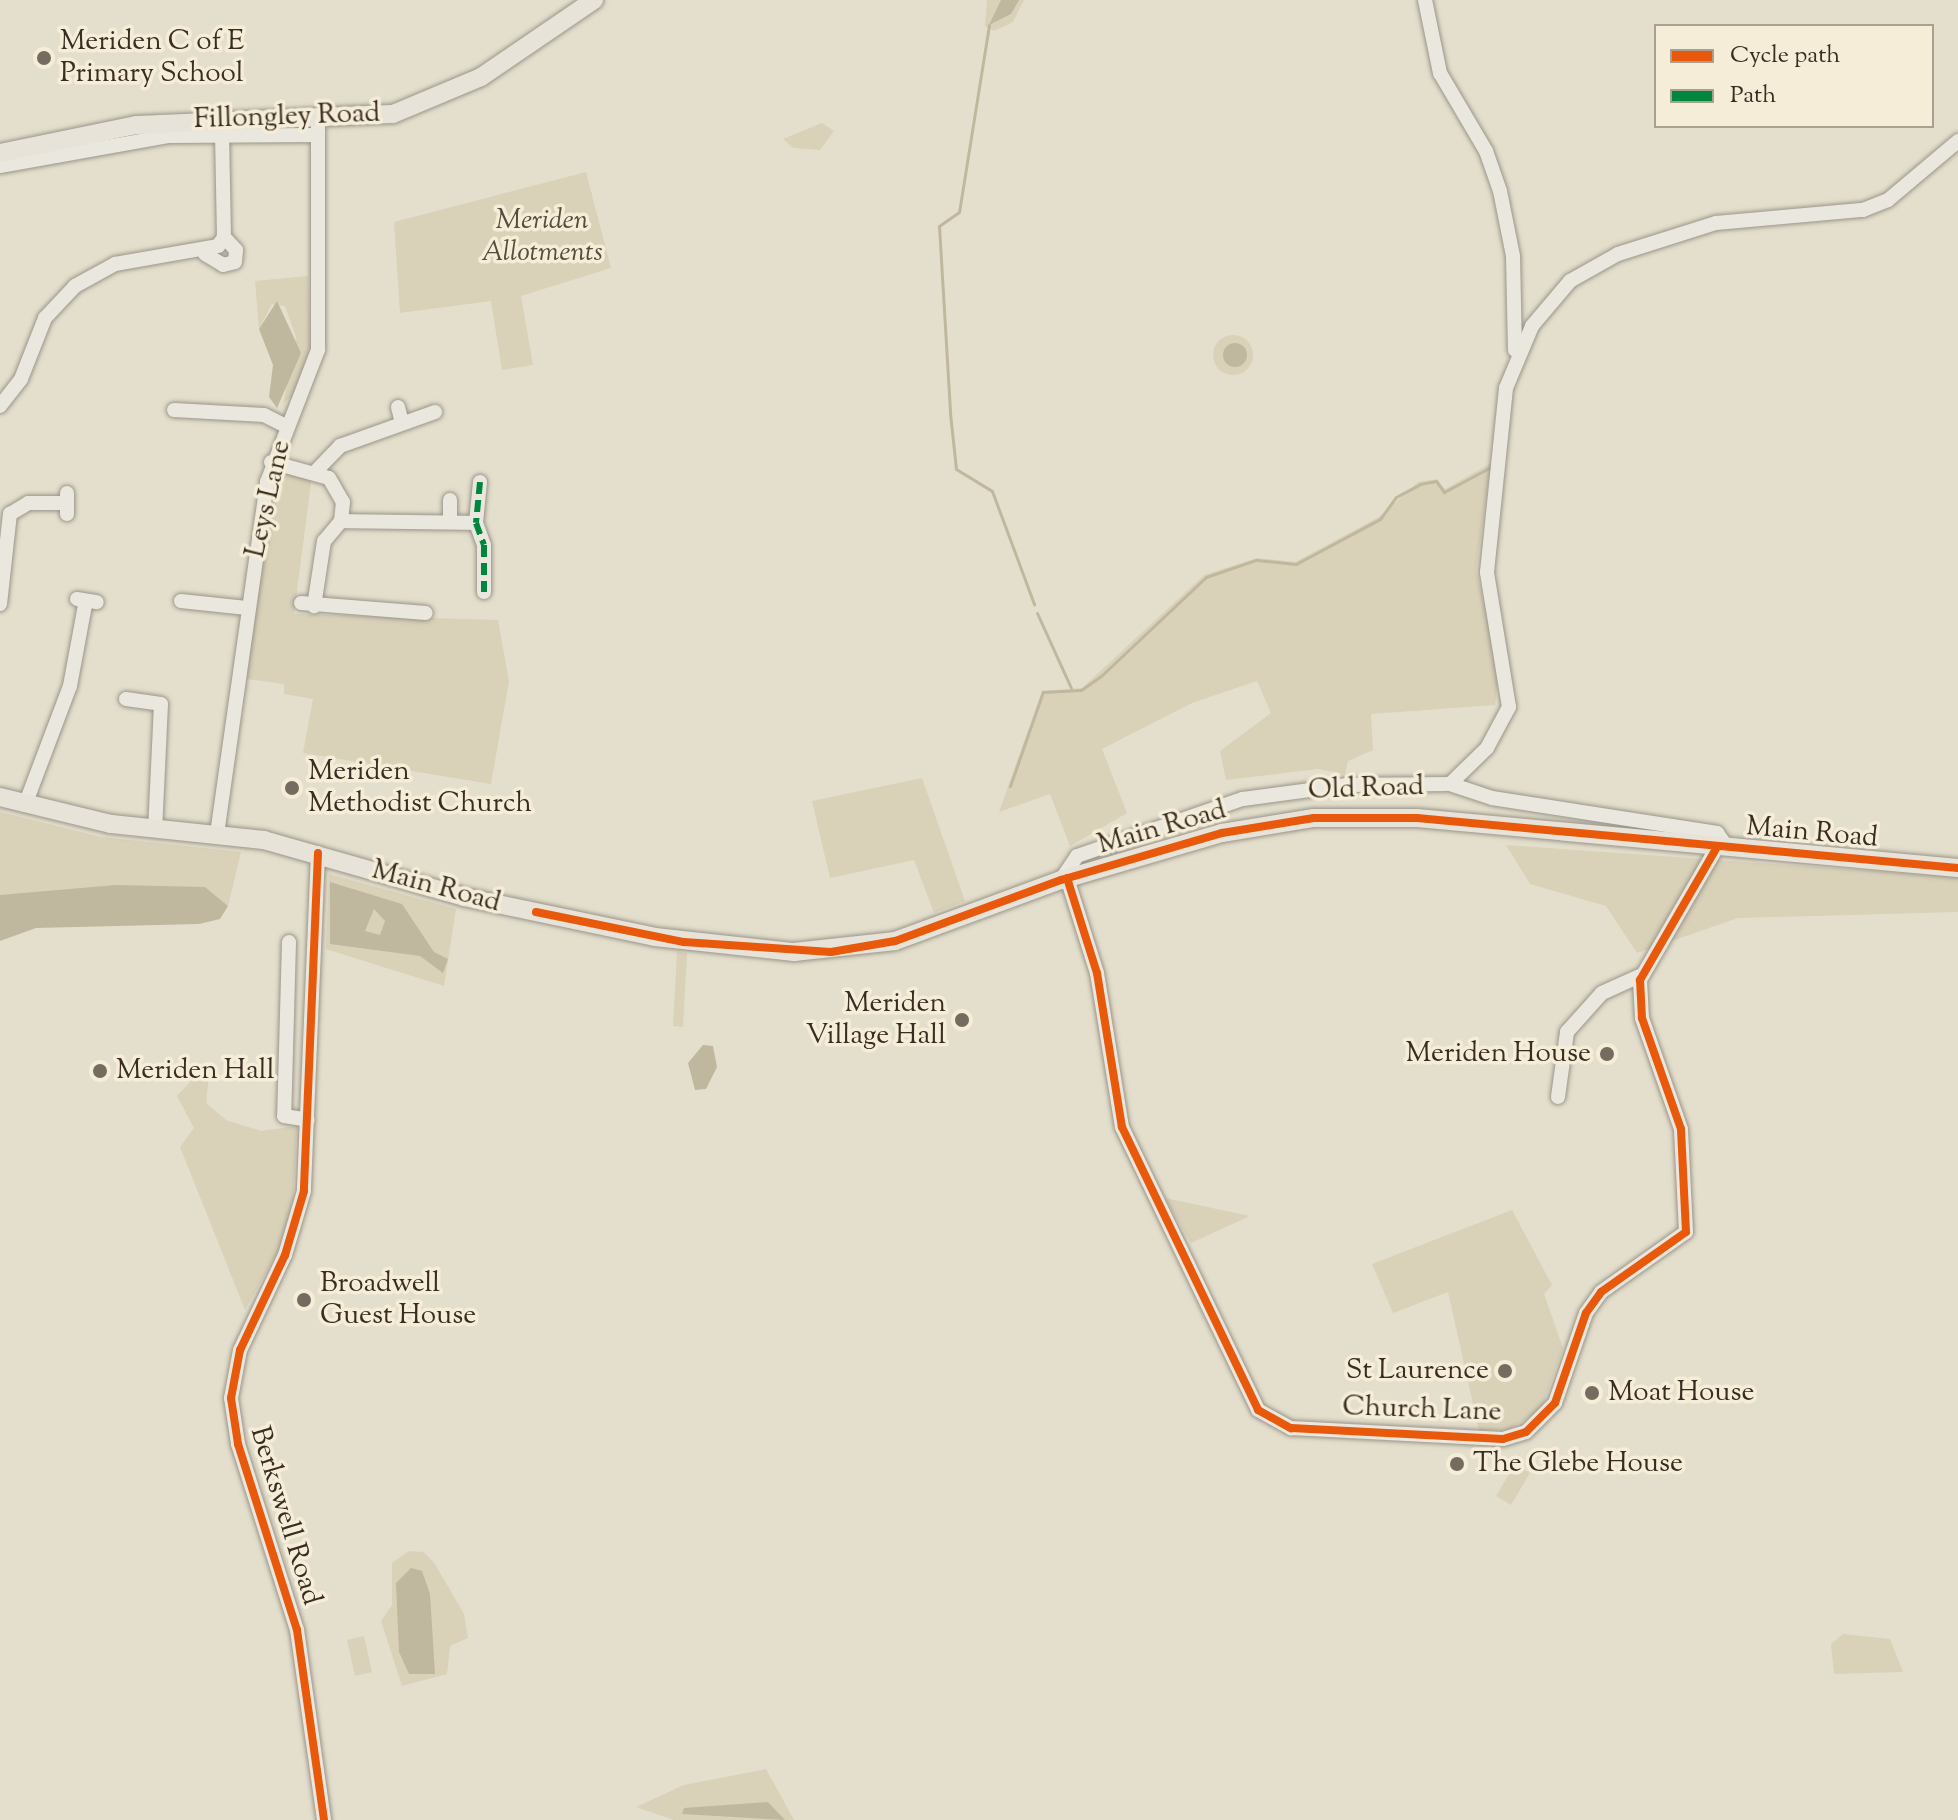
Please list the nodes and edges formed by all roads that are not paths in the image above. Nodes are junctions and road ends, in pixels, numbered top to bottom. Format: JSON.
{"nodes":[{"id":1,"x":594,"y":0,"type":"edge"},
{"id":2,"x":1425,"y":0,"type":"edge"},
{"id":3,"x":318,"y":128,"type":"junction"},
{"id":4,"x":222,"y":134,"type":"junction"},
{"id":5,"x":1958,"y":141,"type":"edge"},
{"id":6,"x":0,"y":153,"type":"edge"},
{"id":7,"x":0,"y":166,"type":"edge"},
{"id":8,"x":224,"y":237,"type":"junction"},
{"id":9,"x":205,"y":254,"type":"junction"},
{"id":10,"x":1518,"y":317,"type":"junction"},
{"id":11,"x":1532,"y":326,"type":"junction"},
{"id":12,"x":1514,"y":358,"type":"junction"},
{"id":13,"x":0,"y":406,"type":"edge"},
{"id":14,"x":398,"y":407,"type":"dead end"},
{"id":15,"x":435,"y":412,"type":"dead end"},
{"id":16,"x":185,"y":415,"type":"dead end"},
{"id":17,"x":402,"y":423,"type":"junction"},
{"id":18,"x":286,"y":426,"type":"junction"},
{"id":19,"x":271,"y":462,"type":"junction"},
{"id":20,"x":316,"y":471,"type":"junction"},
{"id":21,"x":480,"y":482,"type":"dead end"},
{"id":22,"x":450,"y":500,"type":"dead end"},
{"id":23,"x":67,"y":503,"type":"dead end"},
{"id":24,"x":450,"y":520,"type":"junction"},
{"id":25,"x":341,"y":521,"type":"junction"},
{"id":26,"x":476,"y":523,"type":"junction"},
{"id":27,"x":484,"y":592,"type":"dead end"},
{"id":28,"x":181,"y":601,"type":"dead end"},
{"id":29,"x":86,"y":602,"type":"dead end"},
{"id":30,"x":0,"y":604,"type":"edge"},
{"id":31,"x":247,"y":608,"type":"junction"},
{"id":32,"x":426,"y":613,"type":"dead end"},
{"id":33,"x":126,"y":699,"type":"dead end"},
{"id":34,"x":1450,"y":784,"type":"junction"},
{"id":35,"x":0,"y":797,"type":"edge"},
{"id":36,"x":25,"y":805,"type":"junction"},
{"id":37,"x":155,"y":829,"type":"junction"},
{"id":38,"x":217,"y":834,"type":"junction"},
{"id":39,"x":1723,"y":847,"type":"junction"},
{"id":40,"x":318,"y":853,"type":"junction"},
{"id":41,"x":1958,"y":868,"type":"edge"},
{"id":42,"x":1064,"y":879,"type":"junction"},
{"id":43,"x":289,"y":942,"type":"dead end"},
{"id":44,"x":1642,"y":975,"type":"junction"},
{"id":45,"x":1558,"y":1097,"type":"dead end"},
{"id":46,"x":308,"y":1120,"type":"junction"},
{"id":47,"x":324,"y":1820,"type":"edge"}],
"edges":[{"from":1,"to":3,"type":"main road","name":"Fillongley Road"},
{"from":2,"to":10,"type":"street"},
{"from":3,"to":4,"type":"street","name":"Fillongley Road"},
{"from":3,"to":6,"type":"main road","name":"Fillongley Road"},
{"from":3,"to":18,"type":"street","name":"Leys Lane"},
{"from":4,"to":7,"type":"street","name":"Fillongley Road"},
{"from":4,"to":8,"type":"street"},
{"from":5,"to":11,"type":"street"},
{"from":8,"to":9,"type":"street"},
{"from":8,"to":9,"type":"street"},
{"from":9,"to":13,"type":"street"},
{"from":10,"to":11,"type":"street"},
{"from":10,"to":12,"type":"street"},
{"from":11,"to":12,"type":"street"},
{"from":12,"to":34,"type":"street"},
{"from":14,"to":17,"type":"street"},
{"from":15,"to":17,"type":"street"},
{"from":16,"to":18,"type":"street"},
{"from":17,"to":20,"type":"street"},
{"from":18,"to":19,"type":"street","name":"Leys Lane"},
{"from":19,"to":20,"type":"street"},
{"from":19,"to":31,"type":"street","name":"Leys Lane"},
{"from":20,"to":25,"type":"street"},
{"from":21,"to":26,"type":"street"},
{"from":22,"to":24,"type":"street"},
{"from":23,"to":30,"type":"street"},
{"from":24,"to":25,"type":"street"},
{"from":24,"to":26,"type":"street"},
{"from":25,"to":32,"type":"street"},
{"from":26,"to":27,"type":"street"},
{"from":28,"to":31,"type":"street"},
{"from":29,"to":36,"type":"street"},
{"from":31,"to":38,"type":"street","name":"Leys Lane"},
{"from":33,"to":37,"type":"street"},
{"from":34,"to":39,"type":"street","name":"Old Road"},
{"from":34,"to":42,"type":"street","name":"Old Road"},
{"from":35,"to":36,"type":"main road","name":"Main Road"},
{"from":36,"to":37,"type":"main road","name":"Main Road"},
{"from":37,"to":38,"type":"main road","name":"Main Road"},
{"from":38,"to":40,"type":"main road","name":"Main Road"},
{"from":39,"to":41,"type":"main road","name":"Main Road"},
{"from":39,"to":42,"type":"main road","name":"Main Road"},
{"from":39,"to":44,"type":"street"},
{"from":40,"to":42,"type":"main road","name":"Main Road"},
{"from":40,"to":46,"type":"street","name":"Berkswell Road"},
{"from":42,"to":44,"type":"street","name":"Church Lane"},
{"from":43,"to":46,"type":"street"},
{"from":44,"to":45,"type":"street"},
{"from":46,"to":47,"type":"street","name":"Berkswell Road"}]}
